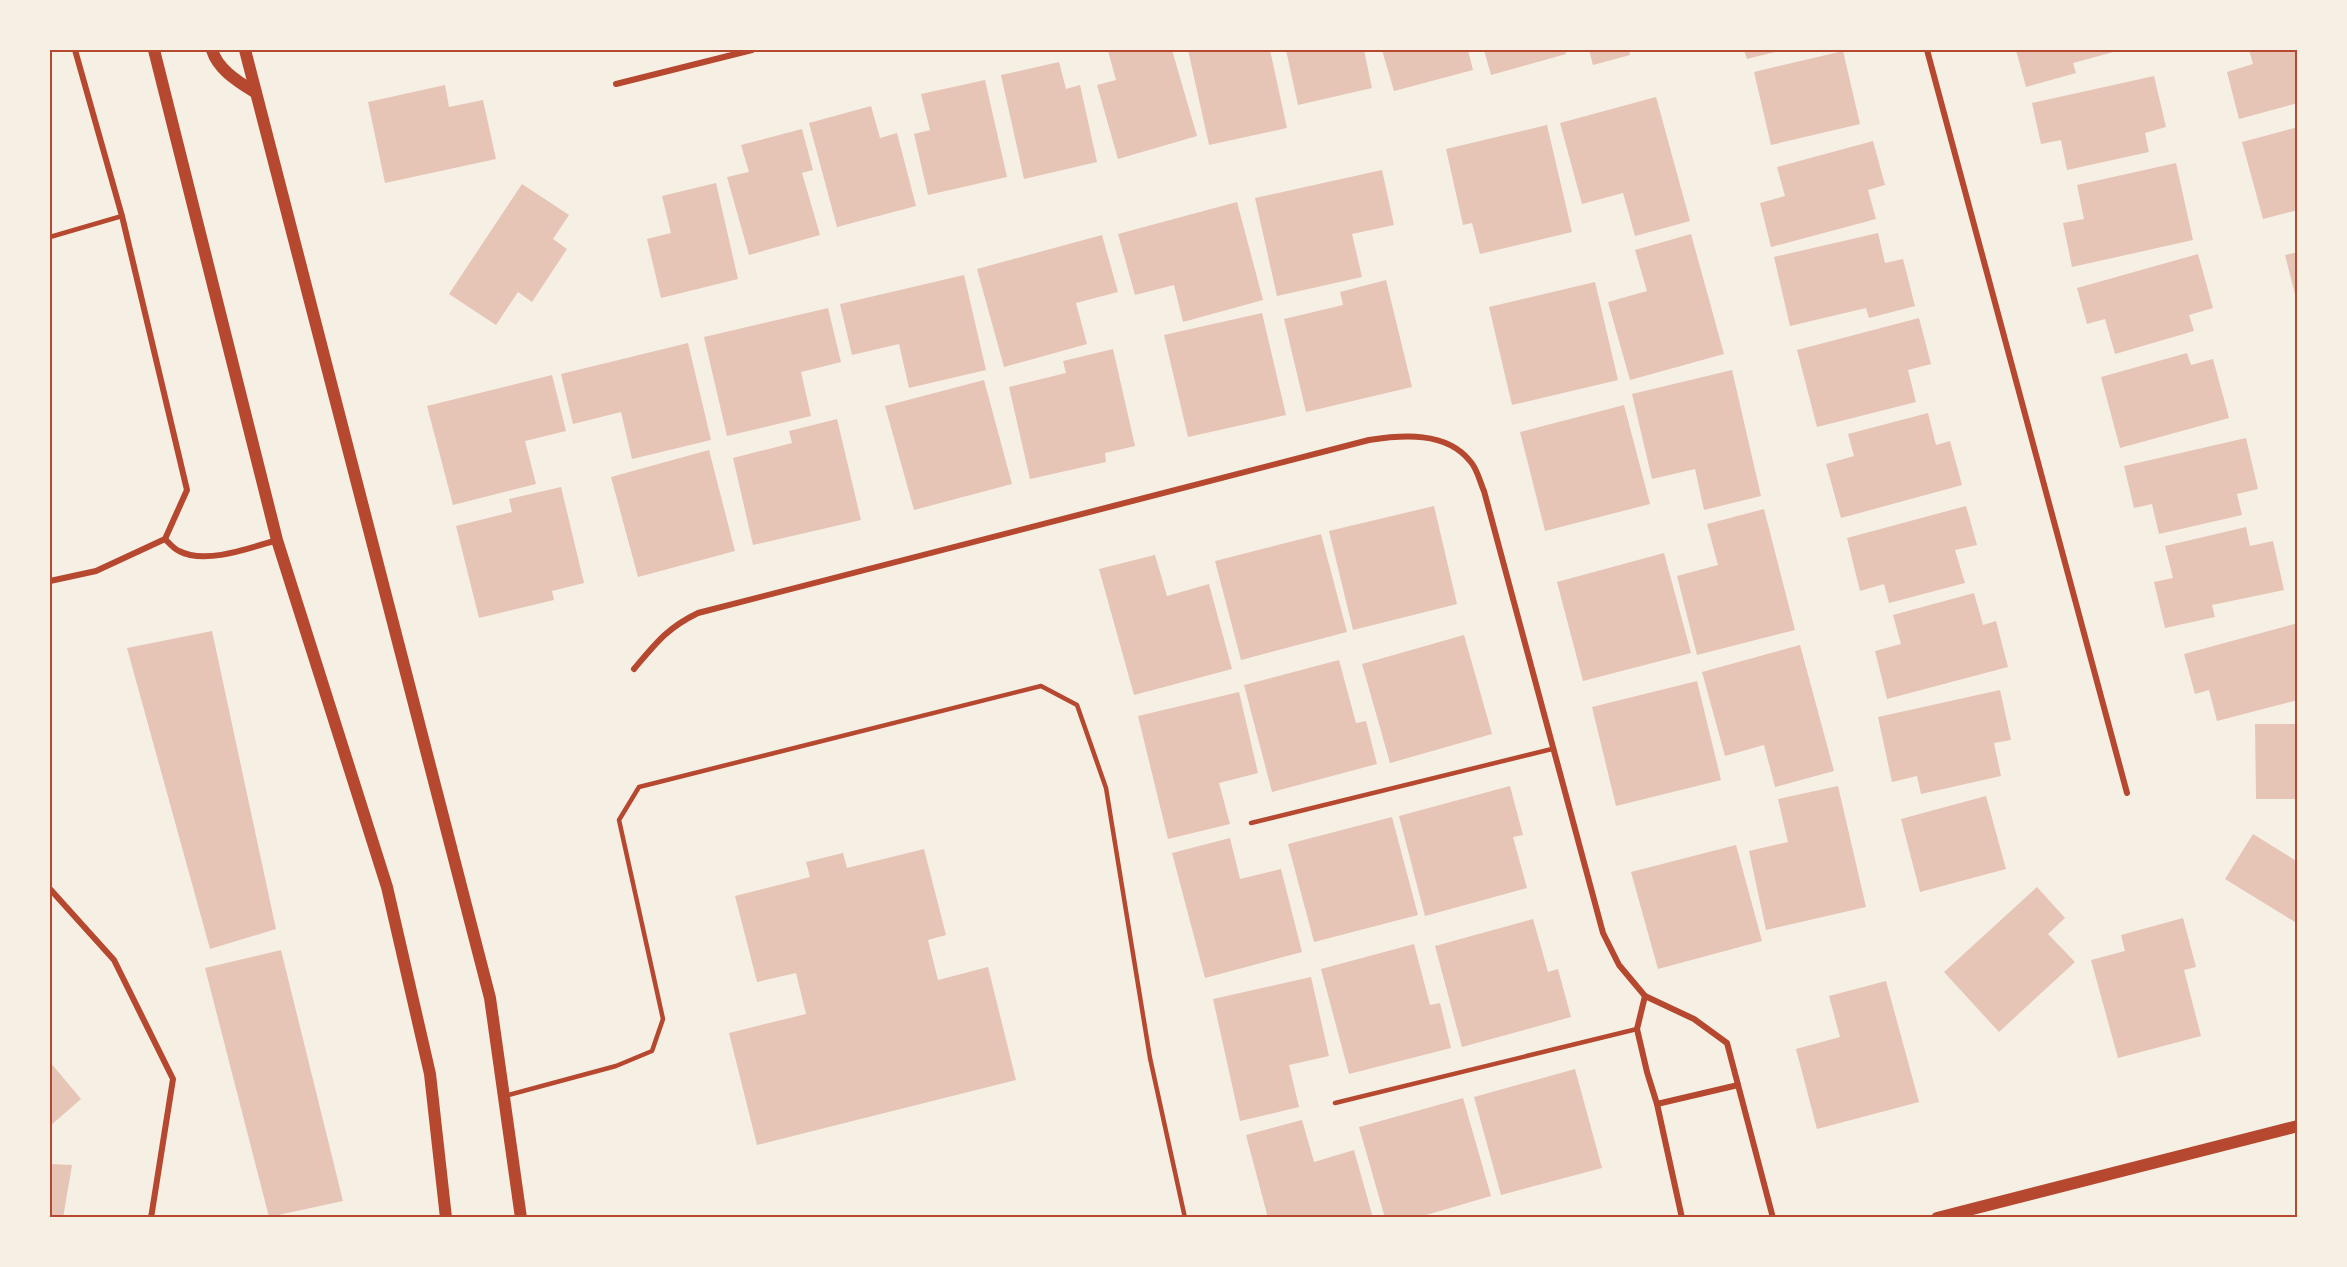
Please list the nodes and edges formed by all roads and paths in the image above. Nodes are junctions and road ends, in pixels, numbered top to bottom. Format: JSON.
{"nodes":[{"id":1,"x":75,"y":50,"type":"edge"},
{"id":2,"x":154,"y":50,"type":"edge"},
{"id":3,"x":212,"y":50,"type":"edge"},
{"id":4,"x":245,"y":50,"type":"edge"},
{"id":5,"x":752,"y":50,"type":"edge"},
{"id":6,"x":1927,"y":50,"type":"edge"},
{"id":7,"x":616,"y":84,"type":"dead end"},
{"id":8,"x":256,"y":93,"type":"junction"},
{"id":9,"x":122,"y":216,"type":"junction"},
{"id":10,"x":50,"y":237,"type":"edge"},
{"id":11,"x":165,"y":538,"type":"junction"},
{"id":12,"x":277,"y":540,"type":"junction"},
{"id":13,"x":50,"y":581,"type":"edge"},
{"id":14,"x":634,"y":669,"type":"dead end"},
{"id":15,"x":1552,"y":749,"type":"junction"},
{"id":16,"x":2127,"y":793,"type":"dead end"},
{"id":17,"x":1251,"y":823,"type":"dead end"},
{"id":18,"x":50,"y":889,"type":"edge"},
{"id":19,"x":1645,"y":996,"type":"junction"},
{"id":20,"x":1637,"y":1029,"type":"junction"},
{"id":21,"x":1738,"y":1085,"type":"junction"},
{"id":22,"x":504,"y":1096,"type":"junction"},
{"id":23,"x":1335,"y":1103,"type":"dead end"},
{"id":24,"x":1657,"y":1104,"type":"junction"},
{"id":25,"x":2298,"y":1126,"type":"edge"},
{"id":26,"x":152,"y":1218,"type":"edge"},
{"id":27,"x":446,"y":1218,"type":"edge"},
{"id":28,"x":521,"y":1218,"type":"edge"},
{"id":29,"x":1185,"y":1218,"type":"edge"},
{"id":30,"x":1682,"y":1218,"type":"edge"},
{"id":31,"x":1773,"y":1218,"type":"edge"},
{"id":32,"x":1936,"y":1218,"type":"edge"}],
"edges":[{"from":1,"to":9,"type":"street"},
{"from":2,"to":12,"type":"main road"},
{"from":3,"to":8,"type":"main road"},
{"from":4,"to":8,"type":"main road"},
{"from":5,"to":7,"type":"street"},
{"from":6,"to":16,"type":"street"},
{"from":8,"to":22,"type":"main road"},
{"from":9,"to":10,"type":"lane"},
{"from":9,"to":11,"type":"street"},
{"from":11,"to":12,"type":"street"},
{"from":11,"to":13,"type":"street"},
{"from":12,"to":27,"type":"main road"},
{"from":14,"to":15,"type":"street"},
{"from":15,"to":17,"type":"lane"},
{"from":15,"to":19,"type":"street"},
{"from":18,"to":26,"type":"street"},
{"from":19,"to":20,"type":"street"},
{"from":19,"to":21,"type":"street"},
{"from":20,"to":23,"type":"lane"},
{"from":20,"to":24,"type":"street"},
{"from":21,"to":24,"type":"street"},
{"from":21,"to":31,"type":"street"},
{"from":22,"to":28,"type":"main road"},
{"from":22,"to":29,"type":"lane"},
{"from":24,"to":30,"type":"street"},
{"from":25,"to":32,"type":"main road"}]}
